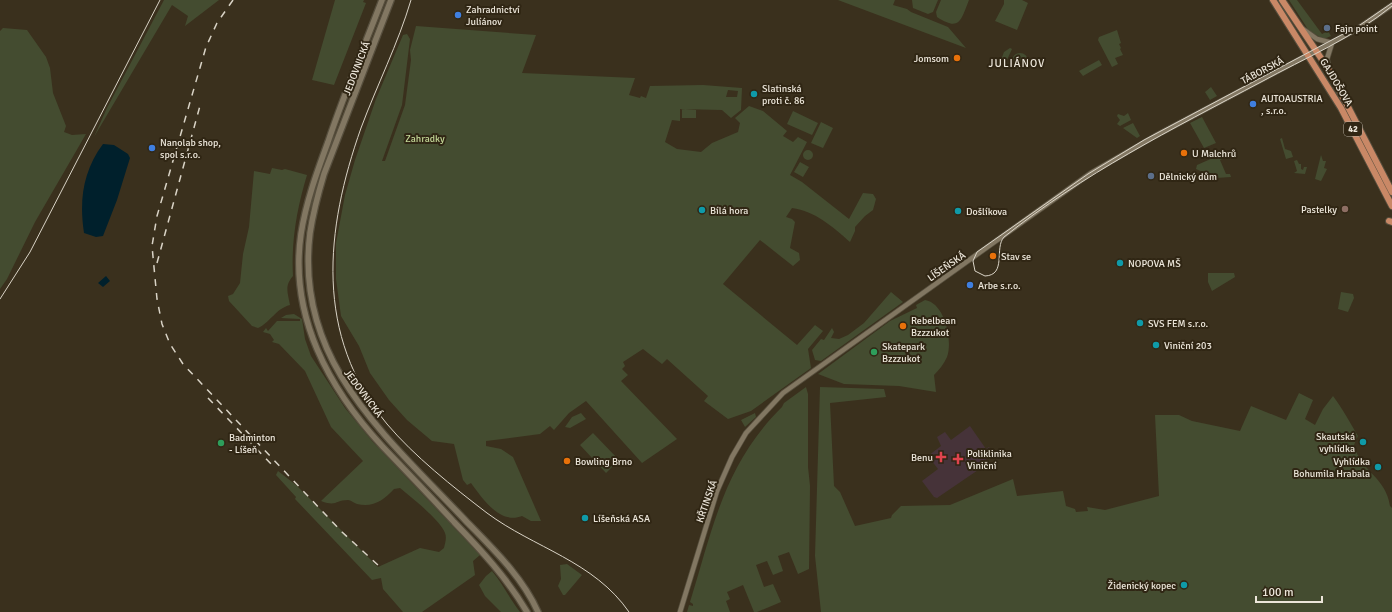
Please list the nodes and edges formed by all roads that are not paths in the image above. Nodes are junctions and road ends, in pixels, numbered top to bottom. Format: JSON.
{"nodes":[{"id":1,"x":382,"y":0,"type":"edge"},
{"id":2,"x":391,"y":0,"type":"edge"},
{"id":3,"x":1274,"y":0,"type":"edge"},
{"id":4,"x":1282,"y":0,"type":"edge"},
{"id":5,"x":1392,"y":5,"type":"edge"},
{"id":6,"x":1303,"y":29,"type":"junction"},
{"id":7,"x":1332,"y":42,"type":"junction"},
{"id":8,"x":1317,"y":50,"type":"junction"},
{"id":9,"x":1309,"y":55,"type":"junction"},
{"id":10,"x":1329,"y":70,"type":"junction"},
{"id":11,"x":1137,"y":146,"type":"joint"},
{"id":12,"x":1392,"y":192,"type":"edge"},
{"id":13,"x":1392,"y":206,"type":"edge"},
{"id":14,"x":769,"y":407,"type":"joint"},
{"id":15,"x":527,"y":612,"type":"edge"},
{"id":16,"x":538,"y":612,"type":"edge"},
{"id":17,"x":680,"y":612,"type":"edge"}],
"edges":[{"from":1,"to":15,"type":"main road","name":"JEDOVNICKÁ"},
{"from":2,"to":16,"type":"main road","name":"JEDOVNICKÁ"},
{"from":3,"to":9,"type":"main road","number":"42"},
{"from":4,"to":6,"type":"main road","number":"42"},
{"from":5,"to":7,"type":"street","name":"TÁBORSKÁ"},
{"from":6,"to":7,"type":"street"},
{"from":6,"to":8,"type":"main road","number":"42"},
{"from":7,"to":8,"type":"street","name":"TÁBORSKÁ"},
{"from":7,"to":10,"type":"street"},
{"from":8,"to":9,"type":"street","name":"TÁBORSKÁ"},
{"from":8,"to":10,"type":"main road","name":"GAJDOŠOVA","number":"42"},
{"from":9,"to":11,"type":"street","name":"TÁBORSKÁ"},
{"from":9,"to":13,"type":"main road","name":"GAJDOŠOVA","number":"42"},
{"from":10,"to":12,"type":"main road","name":"GAJDOŠOVA","number":"42"},
{"from":11,"to":14,"type":"street","name":"LÍŠEŇSKÁ"},
{"from":14,"to":17,"type":"street","name":"KŘTINSKÁ"}]}
